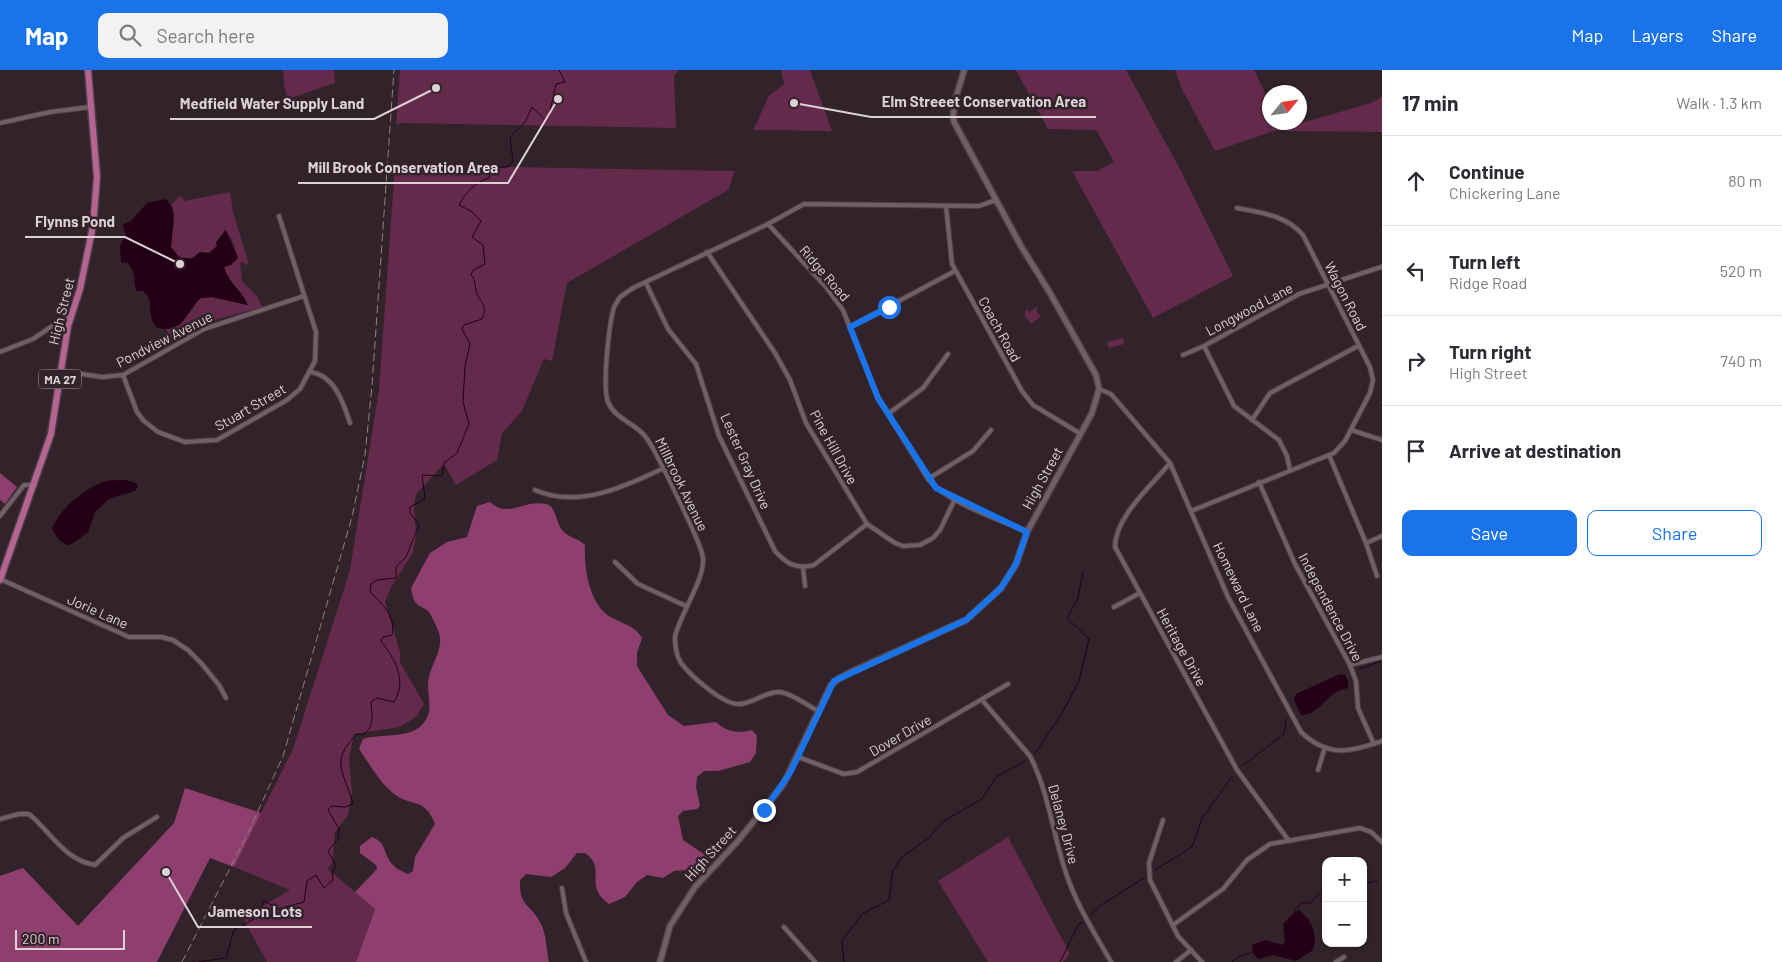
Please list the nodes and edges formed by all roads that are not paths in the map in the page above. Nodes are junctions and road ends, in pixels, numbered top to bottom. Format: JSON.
{"nodes":[{"id":1,"x":88,"y":70,"type":"edge"},
{"id":2,"x":964,"y":70,"type":"edge"},
{"id":3,"x":90,"y":107,"type":"junction"},
{"id":4,"x":0,"y":123,"type":"edge"},
{"id":5,"x":996,"y":200,"type":"junction"},
{"id":6,"x":946,"y":206,"type":"junction"},
{"id":7,"x":1238,"y":208,"type":"dead end"},
{"id":8,"x":279,"y":216,"type":"dead end"},
{"id":9,"x":768,"y":224,"type":"junction"},
{"id":10,"x":707,"y":252,"type":"junction"},
{"id":11,"x":1381,"y":267,"type":"edge"},
{"id":12,"x":955,"y":271,"type":"junction"},
{"id":13,"x":646,"y":282,"type":"junction"},
{"id":14,"x":1327,"y":284,"type":"junction"},
{"id":15,"x":304,"y":296,"type":"junction"},
{"id":16,"x":70,"y":317,"type":"junction"},
{"id":17,"x":55,"y":324,"type":"junction"},
{"id":18,"x":68,"y":326,"type":"junction"},
{"id":19,"x":850,"y":327,"type":"junction"},
{"id":20,"x":1204,"y":346,"type":"junction"},
{"id":21,"x":1358,"y":346,"type":"junction"},
{"id":22,"x":0,"y":352,"type":"edge"},
{"id":23,"x":948,"y":354,"type":"dead end"},
{"id":24,"x":1183,"y":355,"type":"dead end"},
{"id":25,"x":61,"y":371,"type":"junction"},
{"id":26,"x":311,"y":372,"type":"junction"},
{"id":27,"x":123,"y":375,"type":"junction"},
{"id":28,"x":1099,"y":389,"type":"junction"},
{"id":29,"x":888,"y":414,"type":"junction"},
{"id":30,"x":1252,"y":420,"type":"junction"},
{"id":31,"x":350,"y":423,"type":"dead end"},
{"id":32,"x":991,"y":430,"type":"dead end"},
{"id":33,"x":1351,"y":430,"type":"junction"},
{"id":34,"x":1082,"y":434,"type":"junction"},
{"id":35,"x":1382,"y":440,"type":"edge"},
{"id":36,"x":1329,"y":455,"type":"junction"},
{"id":37,"x":1170,"y":464,"type":"junction"},
{"id":38,"x":662,"y":468,"type":"junction"},
{"id":39,"x":1290,"y":470,"type":"junction"},
{"id":40,"x":928,"y":479,"type":"junction"},
{"id":41,"x":1259,"y":482,"type":"junction"},
{"id":42,"x":35,"y":485,"type":"junction"},
{"id":43,"x":535,"y":490,"type":"dead end"},
{"id":44,"x":955,"y":499,"type":"junction"},
{"id":45,"x":1191,"y":512,"type":"junction"},
{"id":46,"x":0,"y":516,"type":"edge"},
{"id":47,"x":867,"y":524,"type":"junction"},
{"id":48,"x":1027,"y":532,"type":"junction"},
{"id":49,"x":1382,"y":536,"type":"edge"},
{"id":50,"x":1366,"y":543,"type":"junction"},
{"id":51,"x":615,"y":562,"type":"dead end"},
{"id":52,"x":803,"y":567,"type":"junction"},
{"id":53,"x":1377,"y":576,"type":"dead end"},
{"id":54,"x":0,"y":579,"type":"edge"},
{"id":55,"x":805,"y":586,"type":"dead end"},
{"id":56,"x":1140,"y":594,"type":"junction"},
{"id":57,"x":686,"y":606,"type":"junction"},
{"id":58,"x":1114,"y":607,"type":"dead end"},
{"id":59,"x":1382,"y":657,"type":"edge"},
{"id":60,"x":1350,"y":665,"type":"junction"},
{"id":61,"x":1008,"y":684,"type":"dead end"},
{"id":62,"x":226,"y":698,"type":"dead end"},
{"id":63,"x":982,"y":700,"type":"junction"},
{"id":64,"x":818,"y":711,"type":"junction"},
{"id":65,"x":1382,"y":741,"type":"edge"},
{"id":66,"x":1374,"y":744,"type":"junction"},
{"id":67,"x":1324,"y":748,"type":"junction"},
{"id":68,"x":798,"y":756,"type":"junction"},
{"id":69,"x":1318,"y":770,"type":"dead end"},
{"id":70,"x":157,"y":817,"type":"dead end"},
{"id":71,"x":0,"y":819,"type":"edge"},
{"id":72,"x":1163,"y":820,"type":"dead end"},
{"id":73,"x":1290,"y":841,"type":"junction"},
{"id":74,"x":1382,"y":842,"type":"edge"},
{"id":75,"x":562,"y":888,"type":"dead end"},
{"id":76,"x":1174,"y":924,"type":"junction"},
{"id":77,"x":784,"y":927,"type":"dead end"},
{"id":78,"x":1191,"y":950,"type":"junction"},
{"id":79,"x":1344,"y":957,"type":"dead end"},
{"id":80,"x":813,"y":960,"type":"edge"},
{"id":81,"x":586,"y":962,"type":"edge"},
{"id":82,"x":660,"y":962,"type":"edge"},
{"id":83,"x":807,"y":962,"type":"edge"},
{"id":84,"x":1111,"y":962,"type":"edge"},
{"id":85,"x":1176,"y":962,"type":"edge"},
{"id":86,"x":1202,"y":962,"type":"edge"},
{"id":87,"x":1336,"y":962,"type":"edge"}],
"edges":[{"from":1,"to":3,"type":"main road","name":"High Street","number":"MA 27"},
{"from":2,"to":5,"type":"street"},
{"from":3,"to":4,"type":"street"},
{"from":3,"to":16,"type":"main road","name":"High Street","number":"MA 27"},
{"from":5,"to":6,"type":"street","name":"Millbrook Avenue"},
{"from":5,"to":28,"type":"street"},
{"from":6,"to":9,"type":"street","name":"Millbrook Avenue"},
{"from":6,"to":12,"type":"street","name":"Coach Road"},
{"from":7,"to":14,"type":"street","name":"Wagon Road"},
{"from":8,"to":15,"type":"street","name":"Stuart Street"},
{"from":9,"to":10,"type":"street","name":"Millbrook Avenue"},
{"from":9,"to":19,"type":"street","name":"Ridge Road"},
{"from":10,"to":13,"type":"street","name":"Millbrook Avenue"},
{"from":10,"to":47,"type":"street","name":"Pine Hill Drive"},
{"from":11,"to":14,"type":"street","name":"Longwood Lane"},
{"from":12,"to":19,"type":"street"},
{"from":12,"to":34,"type":"street","name":"Coach Road"},
{"from":13,"to":38,"type":"street","name":"Millbrook Avenue"},
{"from":13,"to":52,"type":"street","name":"Lester Gray Drive"},
{"from":14,"to":20,"type":"street","name":"Longwood Lane"},
{"from":14,"to":21,"type":"street","name":"Wagon Road"},
{"from":15,"to":26,"type":"street","name":"Stuart Street"},
{"from":15,"to":27,"type":"street","name":"Pondview Avenue"},
{"from":16,"to":17,"type":"street"},
{"from":16,"to":18,"type":"main road","name":"High Street","number":"MA 27"},
{"from":17,"to":18,"type":"street"},
{"from":17,"to":22,"type":"street"},
{"from":18,"to":25,"type":"main road","name":"High Street","number":"MA 27"},
{"from":19,"to":29,"type":"street","name":"Ridge Road"},
{"from":20,"to":24,"type":"street","name":"Longwood Lane"},
{"from":20,"to":30,"type":"street"},
{"from":21,"to":30,"type":"street"},
{"from":21,"to":33,"type":"street","name":"Wagon Road"},
{"from":23,"to":29,"type":"street"},
{"from":25,"to":27,"type":"street","name":"Pondview Avenue"},
{"from":25,"to":42,"type":"main road","name":"High Street","number":"MA 27"},
{"from":26,"to":27,"type":"street","name":"Stuart Street"},
{"from":26,"to":31,"type":"street"},
{"from":28,"to":34,"type":"street","name":"High Street"},
{"from":28,"to":37,"type":"street","name":"Homeward Lane"},
{"from":29,"to":40,"type":"street","name":"Ridge Road"},
{"from":30,"to":39,"type":"street"},
{"from":32,"to":40,"type":"street"},
{"from":33,"to":35,"type":"street"},
{"from":33,"to":36,"type":"street","name":"Wagon Road"},
{"from":34,"to":48,"type":"street","name":"High Street"},
{"from":36,"to":39,"type":"street","name":"Wagon Road"},
{"from":36,"to":50,"type":"street"},
{"from":37,"to":45,"type":"street","name":"Homeward Lane"},
{"from":37,"to":56,"type":"street","name":"Heritage Drive"},
{"from":38,"to":43,"type":"street"},
{"from":38,"to":57,"type":"street","name":"Millbrook Avenue"},
{"from":39,"to":41,"type":"street","name":"Wagon Road"},
{"from":40,"to":44,"type":"street","name":"Ridge Road"},
{"from":41,"to":45,"type":"street","name":"Wagon Road"},
{"from":41,"to":60,"type":"street","name":"Independence Drive"},
{"from":42,"to":46,"type":"street"},
{"from":42,"to":54,"type":"main road","name":"High Street","number":"MA 27"},
{"from":44,"to":47,"type":"street","name":"Pine Hill Drive"},
{"from":44,"to":48,"type":"street","name":"Ridge Road"},
{"from":45,"to":67,"type":"street","name":"Homeward Lane"},
{"from":47,"to":52,"type":"street"},
{"from":48,"to":64,"type":"street","name":"High Street"},
{"from":49,"to":50,"type":"street"},
{"from":50,"to":53,"type":"street"},
{"from":51,"to":57,"type":"street"},
{"from":52,"to":55,"type":"street"},
{"from":54,"to":62,"type":"street","name":"Jorie Lane"},
{"from":56,"to":58,"type":"street"},
{"from":56,"to":73,"type":"street","name":"Heritage Drive"},
{"from":57,"to":64,"type":"street","name":"Millbrook Avenue"},
{"from":59,"to":60,"type":"street"},
{"from":60,"to":66,"type":"street","name":"Independence Drive"},
{"from":61,"to":63,"type":"street","name":"Dover Drive"},
{"from":63,"to":68,"type":"street","name":"Dover Drive"},
{"from":63,"to":84,"type":"street","name":"Delaney Drive"},
{"from":64,"to":68,"type":"street","name":"High Street"},
{"from":65,"to":66,"type":"street","name":"Homeward Lane"},
{"from":66,"to":67,"type":"street","name":"Homeward Lane"},
{"from":67,"to":69,"type":"street"},
{"from":68,"to":82,"type":"street","name":"High Street"},
{"from":70,"to":71,"type":"street"},
{"from":72,"to":76,"type":"street"},
{"from":73,"to":74,"type":"street"},
{"from":73,"to":76,"type":"street"},
{"from":75,"to":81,"type":"street"},
{"from":76,"to":78,"type":"street"},
{"from":77,"to":80,"type":"street"},
{"from":78,"to":85,"type":"street"},
{"from":78,"to":86,"type":"street"},
{"from":79,"to":87,"type":"street"},
{"from":80,"to":83,"type":"street"}]}
